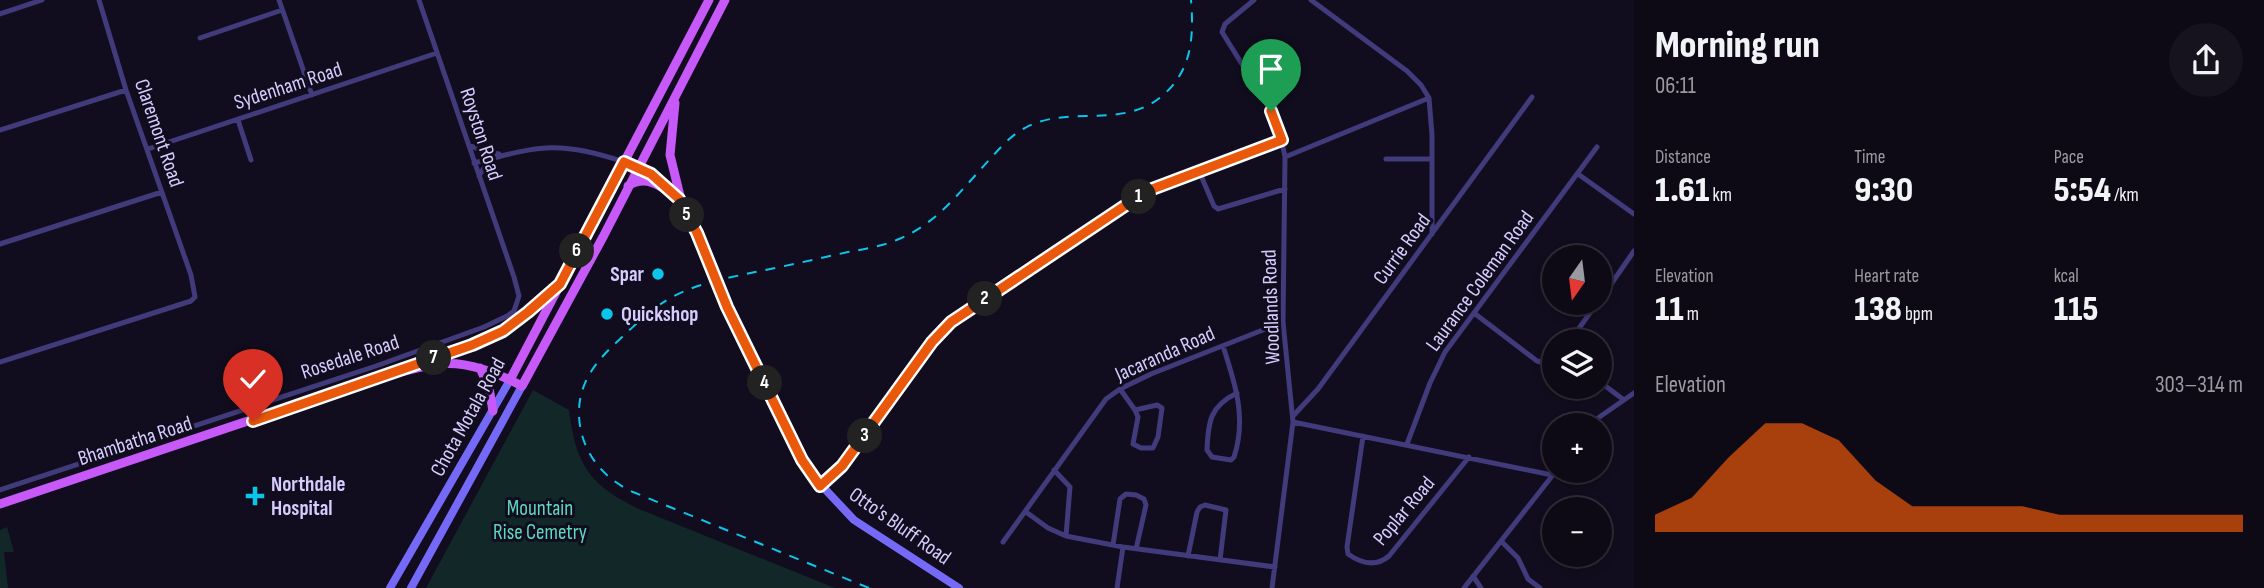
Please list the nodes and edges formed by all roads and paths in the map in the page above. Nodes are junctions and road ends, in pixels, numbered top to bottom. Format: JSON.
{"nodes":[{"id":1,"x":42,"y":0,"type":"edge"},
{"id":2,"x":99,"y":0,"type":"edge"},
{"id":3,"x":279,"y":0,"type":"edge"},
{"id":4,"x":419,"y":0,"type":"edge"},
{"id":5,"x":709,"y":0,"type":"edge"},
{"id":6,"x":725,"y":0,"type":"edge"},
{"id":7,"x":1254,"y":0,"type":"edge"},
{"id":8,"x":1311,"y":0,"type":"edge"},
{"id":9,"x":282,"y":10,"type":"junction"},
{"id":10,"x":0,"y":14,"type":"edge"},
{"id":11,"x":200,"y":38,"type":"dead end"},
{"id":12,"x":437,"y":53,"type":"junction"},
{"id":13,"x":127,"y":90,"type":"junction"},
{"id":14,"x":677,"y":91,"type":"junction"},
{"id":15,"x":312,"y":95,"type":"junction"},
{"id":16,"x":1532,"y":97,"type":"dead end"},
{"id":17,"x":1429,"y":98,"type":"junction"},
{"id":18,"x":238,"y":120,"type":"junction"},
{"id":19,"x":0,"y":130,"type":"edge"},
{"id":20,"x":1282,"y":140,"type":"junction"},
{"id":21,"x":469,"y":145,"type":"junction"},
{"id":22,"x":1597,"y":147,"type":"dead end"},
{"id":23,"x":148,"y":149,"type":"junction"},
{"id":24,"x":503,"y":155,"type":"junction"},
{"id":25,"x":1285,"y":157,"type":"junction"},
{"id":26,"x":491,"y":158,"type":"junction"},
{"id":27,"x":1386,"y":159,"type":"dead end"},
{"id":28,"x":1432,"y":159,"type":"junction"},
{"id":29,"x":251,"y":160,"type":"dead end"},
{"id":30,"x":624,"y":162,"type":"junction"},
{"id":31,"x":474,"y":163,"type":"junction"},
{"id":32,"x":637,"y":167,"type":"junction"},
{"id":33,"x":1199,"y":171,"type":"junction"},
{"id":34,"x":1578,"y":174,"type":"junction"},
{"id":35,"x":479,"y":176,"type":"junction"},
{"id":36,"x":628,"y":186,"type":"junction"},
{"id":37,"x":1285,"y":189,"type":"junction"},
{"id":38,"x":162,"y":192,"type":"junction"},
{"id":39,"x":681,"y":202,"type":"junction"},
{"id":40,"x":1634,"y":215,"type":"edge"},
{"id":41,"x":1432,"y":234,"type":"junction"},
{"id":42,"x":0,"y":244,"type":"edge"},
{"id":43,"x":1634,"y":251,"type":"edge"},
{"id":44,"x":514,"y":277,"type":"joint"},
{"id":45,"x":1612,"y":282,"type":"edge"},
{"id":46,"x":560,"y":284,"type":"junction"},
{"id":47,"x":1474,"y":313,"type":"junction"},
{"id":48,"x":1283,"y":322,"type":"junction"},
{"id":49,"x":1223,"y":346,"type":"junction"},
{"id":50,"x":0,"y":362,"type":"edge"},
{"id":51,"x":1542,"y":362,"type":"edge"},
{"id":52,"x":480,"y":368,"type":"junction"},
{"id":53,"x":385,"y":375,"type":"junction"},
{"id":54,"x":510,"y":380,"type":"junction"},
{"id":55,"x":522,"y":386,"type":"junction"},
{"id":56,"x":1120,"y":389,"type":"junction"},
{"id":57,"x":1612,"y":391,"type":"edge"},
{"id":58,"x":1237,"y":393,"type":"junction"},
{"id":59,"x":1634,"y":393,"type":"edge"},
{"id":60,"x":1624,"y":400,"type":"junction"},
{"id":61,"x":1135,"y":410,"type":"junction"},
{"id":62,"x":493,"y":411,"type":"junction"},
{"id":63,"x":1605,"y":413,"type":"edge"},
{"id":64,"x":1293,"y":419,"type":"junction"},
{"id":65,"x":1363,"y":436,"type":"junction"},
{"id":66,"x":1407,"y":444,"type":"junction"},
{"id":67,"x":1469,"y":457,"type":"junction"},
{"id":68,"x":1054,"y":470,"type":"junction"},
{"id":69,"x":1542,"y":471,"type":"edge"},
{"id":70,"x":1546,"y":483,"type":"edge"},
{"id":71,"x":820,"y":486,"type":"junction"},
{"id":72,"x":0,"y":490,"type":"edge"},
{"id":73,"x":0,"y":504,"type":"edge"},
{"id":74,"x":1026,"y":512,"type":"junction"},
{"id":75,"x":1066,"y":536,"type":"junction"},
{"id":76,"x":1501,"y":541,"type":"junction"},
{"id":77,"x":1003,"y":542,"type":"dead end"},
{"id":78,"x":1113,"y":545,"type":"junction"},
{"id":79,"x":1123,"y":547,"type":"junction"},
{"id":80,"x":1136,"y":548,"type":"junction"},
{"id":81,"x":1188,"y":556,"type":"junction"},
{"id":82,"x":1220,"y":560,"type":"junction"},
{"id":83,"x":1275,"y":568,"type":"junction"},
{"id":84,"x":1473,"y":576,"type":"junction"},
{"id":85,"x":390,"y":588,"type":"edge"},
{"id":86,"x":411,"y":588,"type":"edge"},
{"id":87,"x":959,"y":588,"type":"edge"},
{"id":88,"x":1117,"y":588,"type":"edge"},
{"id":89,"x":1272,"y":588,"type":"edge"},
{"id":90,"x":1464,"y":588,"type":"edge"},
{"id":91,"x":1481,"y":588,"type":"edge"},
{"id":92,"x":1540,"y":588,"type":"edge"}],
"edges":[{"from":1,"to":10,"type":"street"},
{"from":2,"to":13,"type":"street","name":"Claremont Road"},
{"from":3,"to":9,"type":"street"},
{"from":4,"to":12,"type":"street","name":"Royston Road"},
{"from":5,"to":30,"type":"main road","name":"Chota Motala Road"},
{"from":6,"to":14,"type":"main road","name":"Chota Motala Road"},
{"from":7,"to":20,"type":"street","name":"Woodlands Road"},
{"from":8,"to":17,"type":"street"},
{"from":9,"to":11,"type":"street"},
{"from":9,"to":15,"type":"street"},
{"from":12,"to":15,"type":"street","name":"Sydenham Road"},
{"from":12,"to":21,"type":"street","name":"Royston Road"},
{"from":13,"to":19,"type":"street"},
{"from":13,"to":23,"type":"street","name":"Claremont Road"},
{"from":14,"to":32,"type":"main road","name":"Chota Motala Road"},
{"from":14,"to":39,"type":"main road"},
{"from":15,"to":18,"type":"street","name":"Sydenham Road"},
{"from":16,"to":41,"type":"street","name":"Currie Road"},
{"from":17,"to":25,"type":"street"},
{"from":17,"to":28,"type":"street"},
{"from":18,"to":23,"type":"street","name":"Sydenham Road"},
{"from":18,"to":29,"type":"street"},
{"from":20,"to":25,"type":"street","name":"Woodlands Road"},
{"from":20,"to":33,"type":"street"},
{"from":21,"to":24,"type":"street"},
{"from":21,"to":31,"type":"street","name":"Royston Road"},
{"from":22,"to":34,"type":"street","name":"Laurance Coleman Road"},
{"from":23,"to":38,"type":"street","name":"Claremont Road"},
{"from":24,"to":26,"type":"street","name":"Otto's Bluff Road"},
{"from":24,"to":30,"type":"street","name":"Otto's Bluff Road"},
{"from":25,"to":37,"type":"street","name":"Woodlands Road"},
{"from":26,"to":31,"type":"street","name":"Otto's Bluff Road"},
{"from":26,"to":35,"type":"street"},
{"from":27,"to":28,"type":"street"},
{"from":28,"to":41,"type":"street"},
{"from":30,"to":32,"type":"main road","name":"Otto's Bluff Road"},
{"from":30,"to":46,"type":"main road","name":"Chota Motala Road"},
{"from":31,"to":35,"type":"street","name":"Royston Road"},
{"from":32,"to":36,"type":"main road","name":"Chota Motala Road"},
{"from":32,"to":39,"type":"main road","name":"Otto's Bluff Road"},
{"from":33,"to":37,"type":"street"},
{"from":33,"to":71,"type":"street"},
{"from":34,"to":40,"type":"street"},
{"from":34,"to":47,"type":"street","name":"Laurance Coleman Road"},
{"from":35,"to":44,"type":"street","name":"Royston Road"},
{"from":36,"to":39,"type":"main road"},
{"from":36,"to":55,"type":"main road","name":"Chota Motala Road"},
{"from":37,"to":48,"type":"street","name":"Woodlands Road"},
{"from":38,"to":42,"type":"street"},
{"from":38,"to":50,"type":"street","name":"Claremont Road"},
{"from":39,"to":71,"type":"main road","name":"Otto's Bluff Road"},
{"from":41,"to":64,"type":"street","name":"Currie Road"},
{"from":43,"to":45,"type":"street"},
{"from":44,"to":72,"type":"street","name":"Rosedale Road"},
{"from":46,"to":53,"type":"main road"},
{"from":46,"to":54,"type":"main road","name":"Chota Motala Road"},
{"from":47,"to":51,"type":"street"},
{"from":47,"to":66,"type":"street","name":"Laurance Coleman Road"},
{"from":48,"to":49,"type":"street","name":"Jacaranda Road"},
{"from":48,"to":64,"type":"street","name":"Woodlands Road"},
{"from":49,"to":56,"type":"street","name":"Jacaranda Road"},
{"from":49,"to":58,"type":"street"},
{"from":52,"to":53,"type":"main road","name":"Bhambatha Road"},
{"from":52,"to":54,"type":"main road","name":"Bhambatha Road"},
{"from":52,"to":62,"type":"main road"},
{"from":53,"to":73,"type":"main road","name":"Bhambatha Road"},
{"from":54,"to":55,"type":"main road","name":"Bhambatha Road"},
{"from":54,"to":62,"type":"main road","name":"Chota Motala Road"},
{"from":55,"to":86,"type":"main road","name":"Chota Motala Road"},
{"from":56,"to":61,"type":"street"},
{"from":56,"to":68,"type":"street","name":"Jacaranda Road"},
{"from":57,"to":60,"type":"street"},
{"from":58,"to":58,"type":"street"},
{"from":59,"to":60,"type":"street"},
{"from":60,"to":63,"type":"street"},
{"from":61,"to":61,"type":"street"},
{"from":62,"to":85,"type":"main road","name":"Chota Motala Road"},
{"from":64,"to":65,"type":"street"},
{"from":64,"to":83,"type":"street","name":"Woodlands Road"},
{"from":65,"to":66,"type":"street"},
{"from":65,"to":67,"type":"street","name":"Poplar Road"},
{"from":66,"to":67,"type":"street"},
{"from":67,"to":69,"type":"street"},
{"from":68,"to":74,"type":"street","name":"Jacaranda Road"},
{"from":68,"to":75,"type":"street"},
{"from":70,"to":76,"type":"street"},
{"from":71,"to":87,"type":"main road","name":"Otto's Bluff Road"},
{"from":74,"to":75,"type":"street"},
{"from":74,"to":77,"type":"street","name":"Jacaranda Road"},
{"from":75,"to":78,"type":"street"},
{"from":76,"to":84,"type":"street"},
{"from":76,"to":92,"type":"street"},
{"from":78,"to":79,"type":"street"},
{"from":78,"to":80,"type":"street"},
{"from":79,"to":80,"type":"street"},
{"from":79,"to":88,"type":"street"},
{"from":80,"to":81,"type":"street"},
{"from":81,"to":82,"type":"street"},
{"from":81,"to":82,"type":"street"},
{"from":82,"to":83,"type":"street"},
{"from":83,"to":89,"type":"street","name":"Woodlands Road"},
{"from":84,"to":90,"type":"street"},
{"from":84,"to":91,"type":"street"}]}
